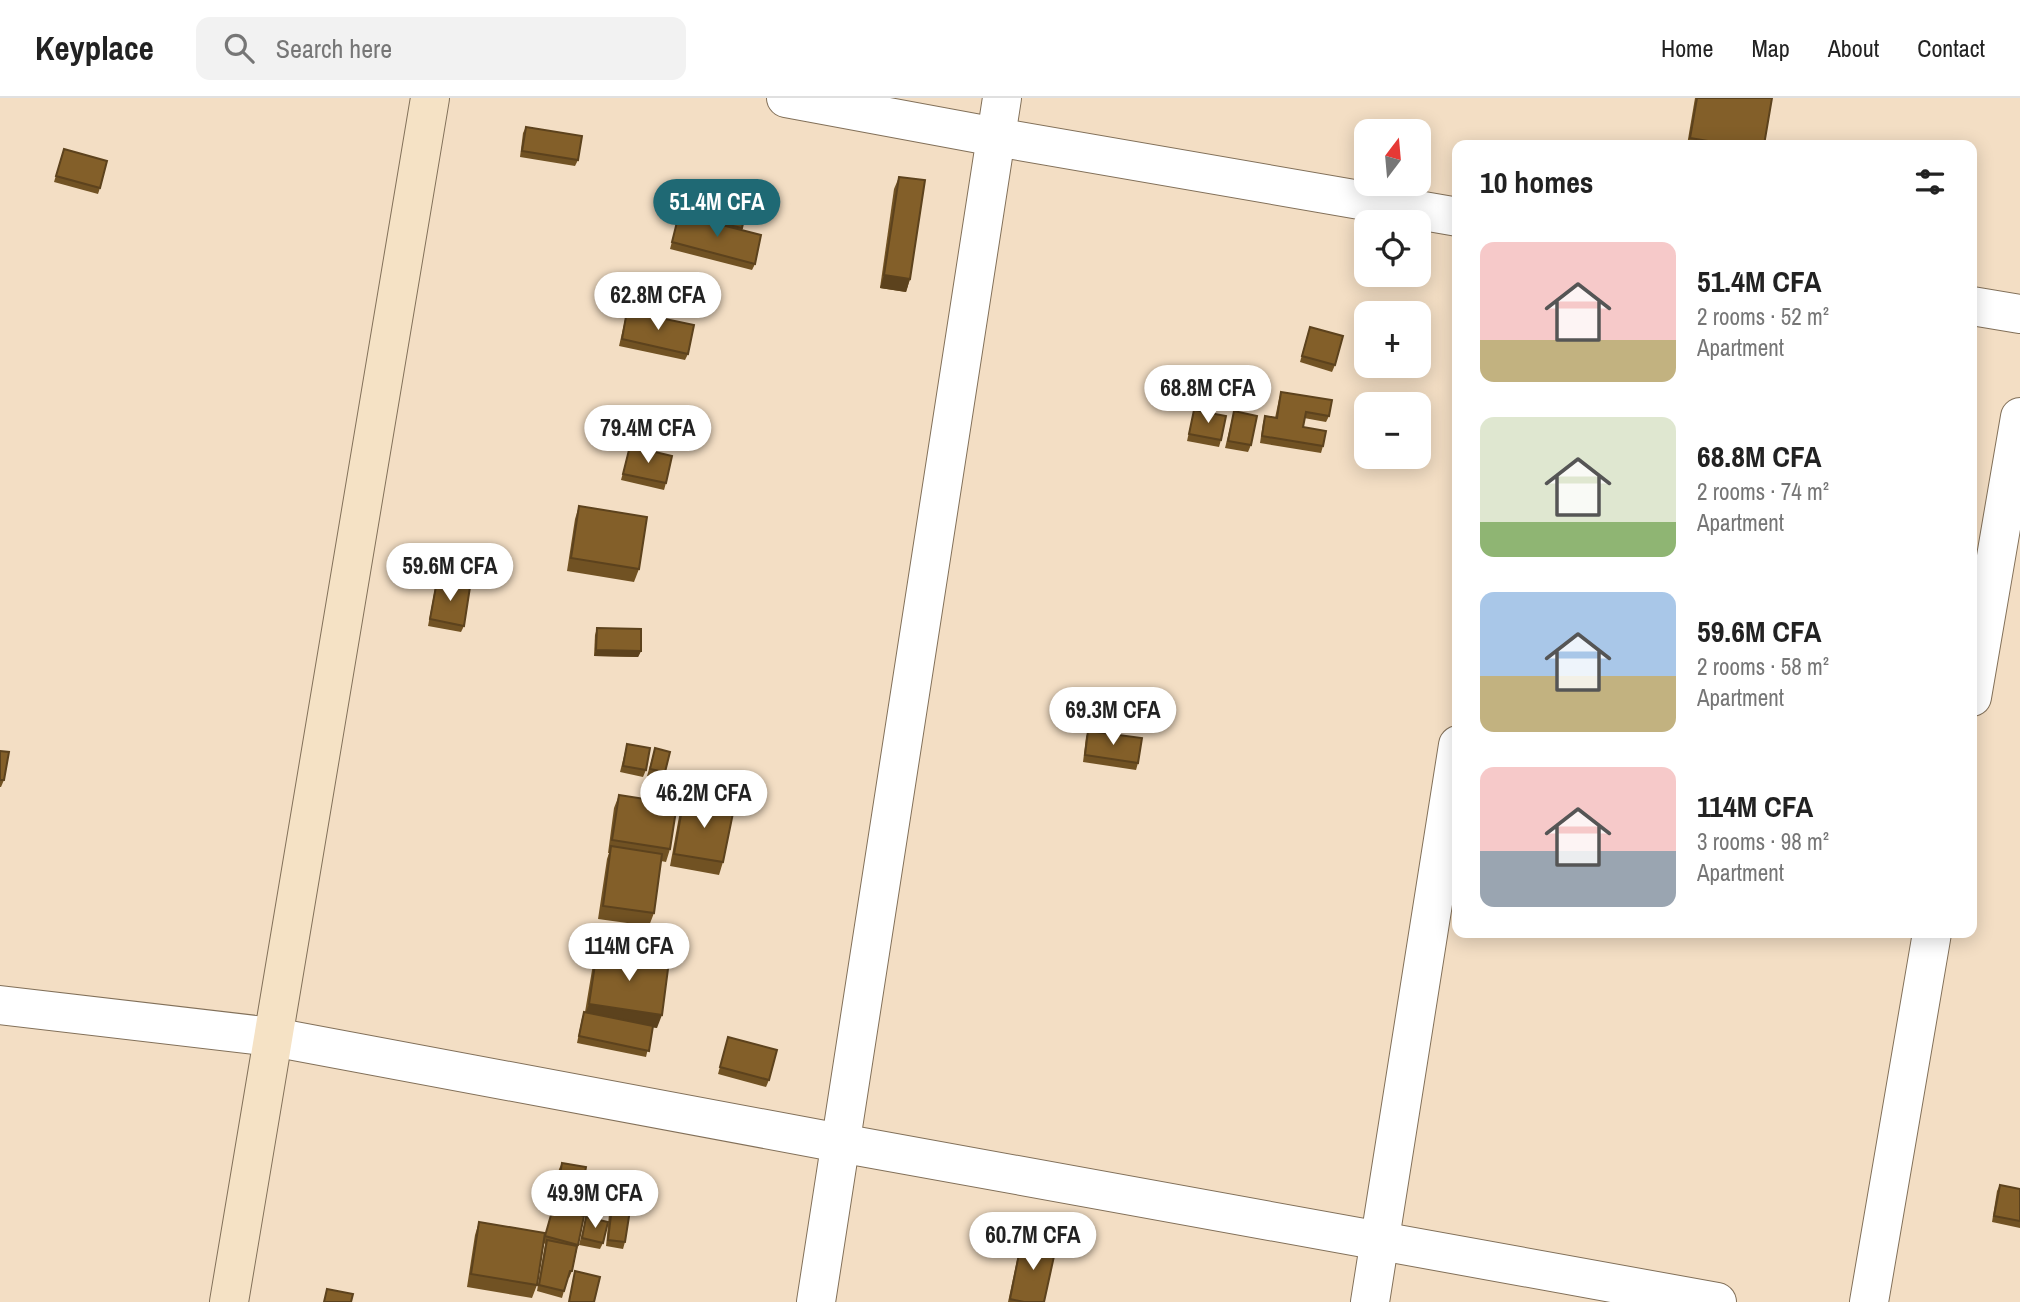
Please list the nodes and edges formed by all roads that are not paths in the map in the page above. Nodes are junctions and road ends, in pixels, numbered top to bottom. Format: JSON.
{"nodes":[{"id":1,"x":430,"y":98,"type":"edge"},
{"id":2,"x":786,"y":98,"type":"edge"},
{"id":3,"x":1002,"y":98,"type":"edge"},
{"id":4,"x":996,"y":137,"type":"junction"},
{"id":5,"x":1452,"y":216,"type":"edge"},
{"id":6,"x":1977,"y":307,"type":"edge"},
{"id":7,"x":2020,"y":314,"type":"edge"},
{"id":8,"x":2020,"y":416,"type":"edge"},
{"id":9,"x":1977,"y":669,"type":"edge"},
{"id":10,"x":1452,"y":784,"type":"edge"},
{"id":11,"x":1931,"y":938,"type":"edge"},
{"id":12,"x":0,"y":1006,"type":"edge"},
{"id":13,"x":273,"y":1037,"type":"junction"},
{"id":14,"x":840,"y":1143,"type":"junction"},
{"id":15,"x":1381,"y":1242,"type":"junction"},
{"id":16,"x":229,"y":1302,"type":"edge"},
{"id":17,"x":816,"y":1302,"type":"edge"},
{"id":18,"x":1370,"y":1302,"type":"edge"},
{"id":19,"x":1717,"y":1302,"type":"edge"},
{"id":20,"x":1870,"y":1302,"type":"edge"}],
"edges":[{"from":1,"to":13,"type":"street"},
{"from":2,"to":4,"type":"street"},
{"from":3,"to":4,"type":"street"},
{"from":4,"to":5,"type":"street"},
{"from":4,"to":14,"type":"street"},
{"from":6,"to":7,"type":"street"},
{"from":8,"to":9,"type":"street"},
{"from":10,"to":15,"type":"street"},
{"from":11,"to":20,"type":"street"},
{"from":12,"to":13,"type":"street"},
{"from":13,"to":14,"type":"street"},
{"from":13,"to":16,"type":"street"},
{"from":14,"to":15,"type":"street"},
{"from":14,"to":17,"type":"street"},
{"from":15,"to":18,"type":"street"},
{"from":15,"to":19,"type":"street"}]}
